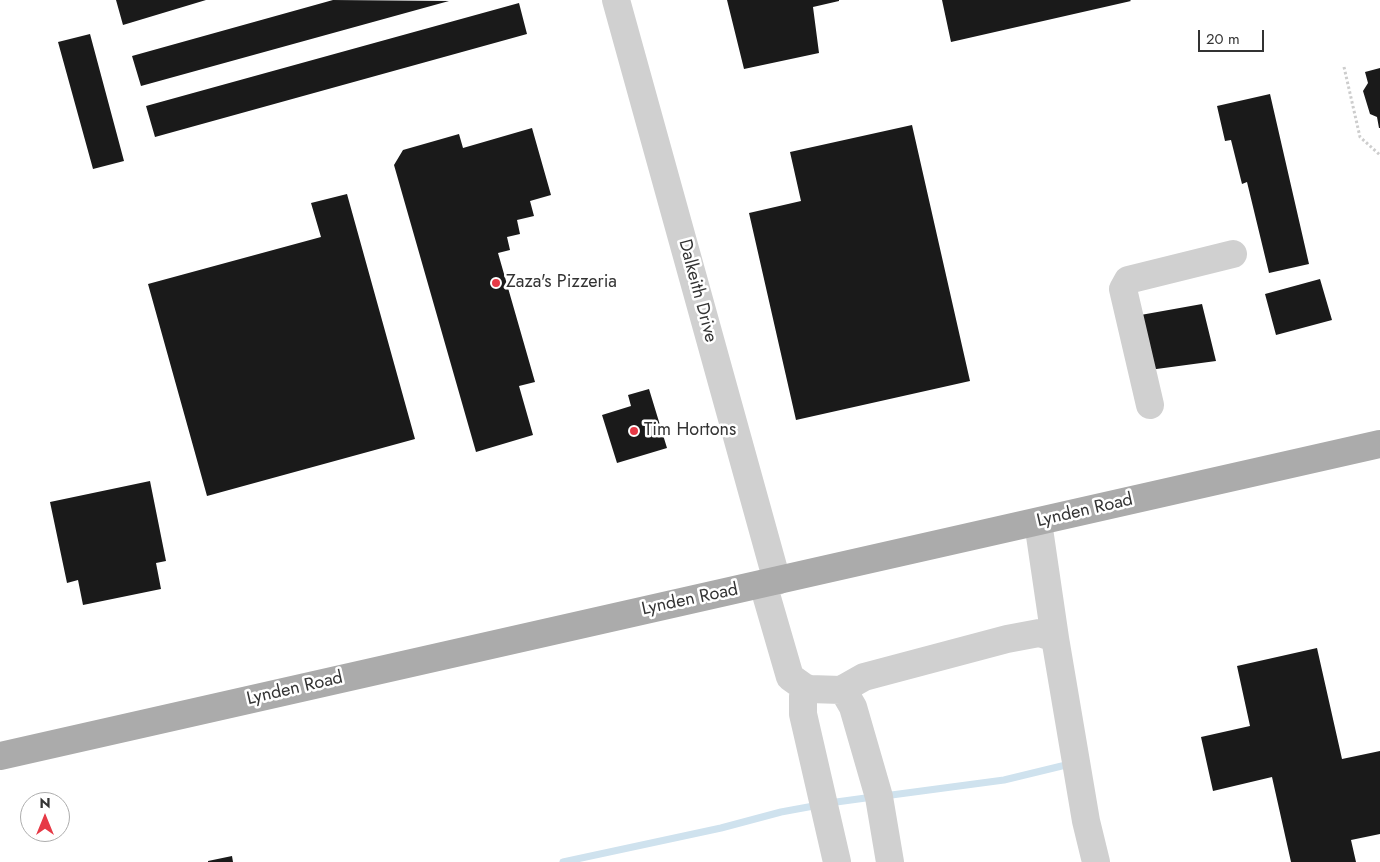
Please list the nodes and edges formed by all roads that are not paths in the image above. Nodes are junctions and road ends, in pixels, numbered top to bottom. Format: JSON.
{"nodes":[{"id":1,"x":616,"y":0,"type":"edge"},
{"id":2,"x":1233,"y":254,"type":"dead end"},
{"id":3,"x":1150,"y":405,"type":"dead end"},
{"id":4,"x":1380,"y":444,"type":"edge"},
{"id":5,"x":1038,"y":522,"type":"junction"},
{"id":6,"x":770,"y":583,"type":"junction"},
{"id":7,"x":1055,"y":638,"type":"junction"},
{"id":8,"x":804,"y":687,"type":"junction"},
{"id":9,"x":841,"y":690,"type":"junction"},
{"id":10,"x":0,"y":756,"type":"edge"},
{"id":11,"x":837,"y":862,"type":"edge"},
{"id":12,"x":890,"y":862,"type":"edge"},
{"id":13,"x":1096,"y":862,"type":"edge"}],
"edges":[{"from":1,"to":6,"type":"street","name":"Dalkeith Drive"},
{"from":2,"to":3,"type":"street"},
{"from":4,"to":5,"type":"main road","name":"Lynden Road"},
{"from":5,"to":6,"type":"main road","name":"Lynden Road"},
{"from":5,"to":7,"type":"street"},
{"from":6,"to":8,"type":"street","name":"Dalkeith Drive"},
{"from":6,"to":10,"type":"main road","name":"Lynden Road"},
{"from":7,"to":9,"type":"street"},
{"from":7,"to":13,"type":"street"},
{"from":8,"to":9,"type":"street"},
{"from":8,"to":11,"type":"street"},
{"from":9,"to":12,"type":"street"}]}
